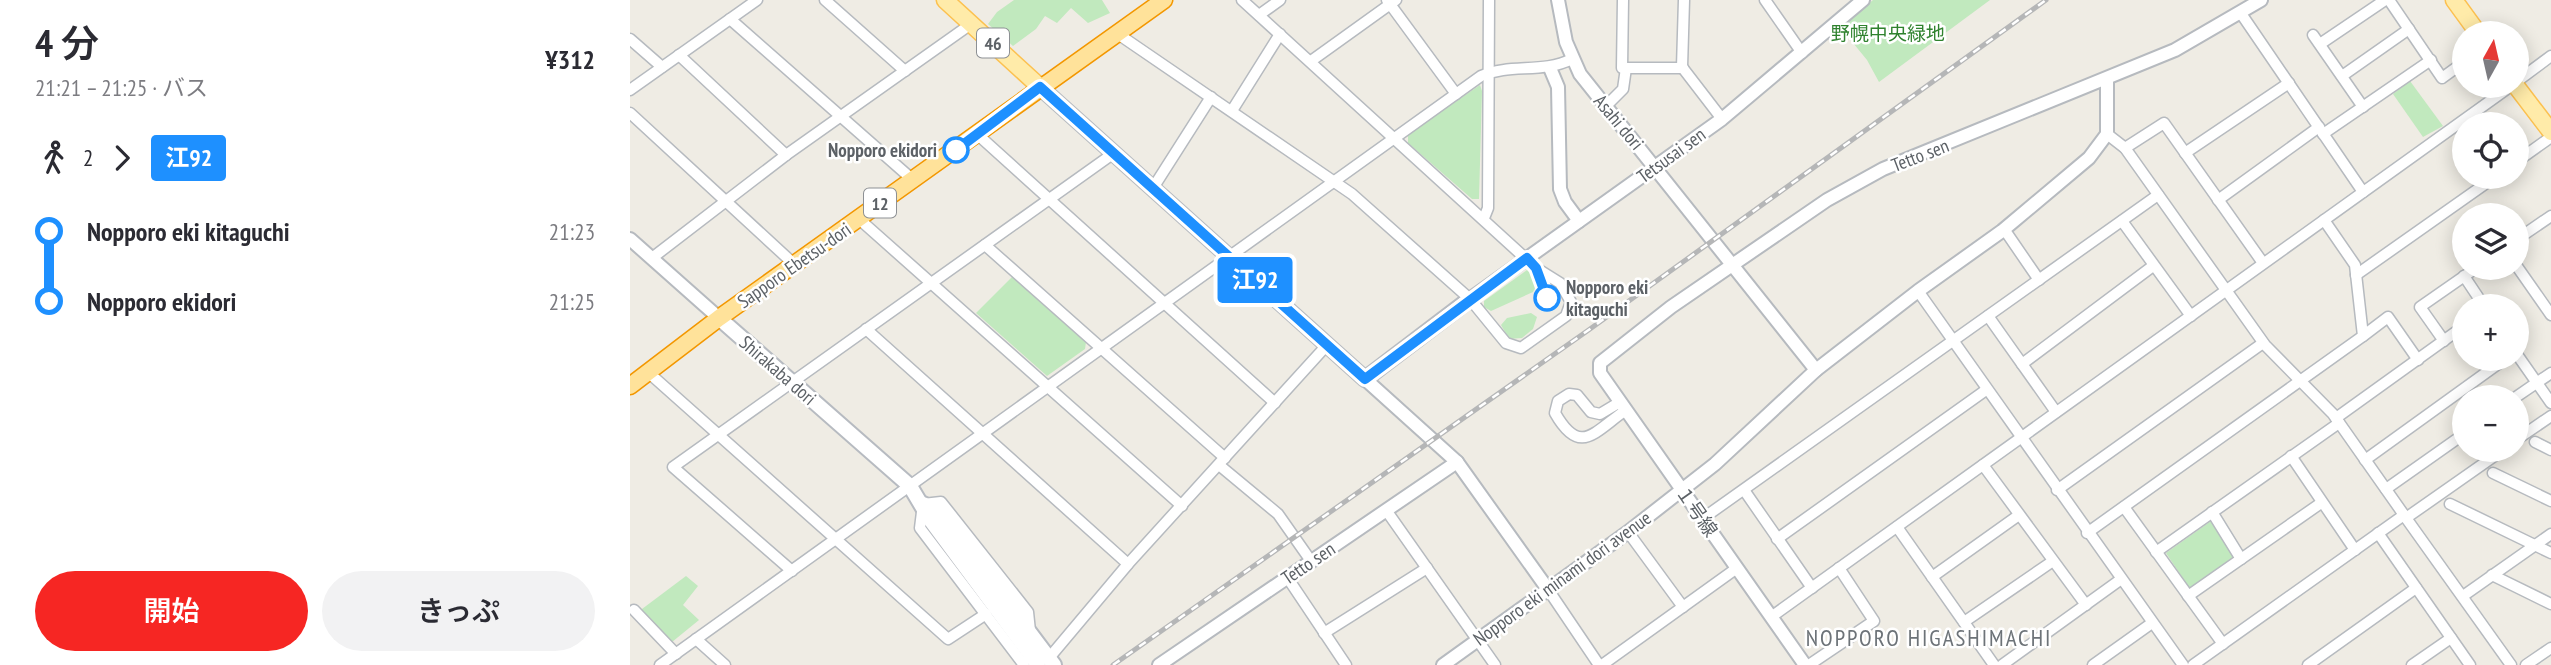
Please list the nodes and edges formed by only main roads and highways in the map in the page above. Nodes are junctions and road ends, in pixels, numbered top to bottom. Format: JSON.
{"nodes":[{"id":1,"x":945,"y":0,"type":"edge"},
{"id":2,"x":1164,"y":0,"type":"edge"},
{"id":3,"x":2454,"y":0,"type":"edge"},
{"id":4,"x":2469,"y":21,"type":"edge"},
{"id":5,"x":1040,"y":87,"type":"junction"},
{"id":6,"x":2526,"y":98,"type":"edge"},
{"id":7,"x":2551,"y":135,"type":"edge"},
{"id":8,"x":1470,"y":299,"type":"road end"},
{"id":9,"x":719,"y":318,"type":"junction"},
{"id":10,"x":630,"y":386,"type":"edge"},
{"id":11,"x":923,"y":504,"type":"junction"},
{"id":12,"x":1047,"y":663,"type":"edge"}],
"edges":[{"from":1,"to":5,"type":"main road","number":"46"},
{"from":2,"to":5,"type":"highway","name":"Sapporo Ebetsu-dori","number":"12"},
{"from":3,"to":4,"type":"main road"},
{"from":5,"to":8,"type":"main road"},
{"from":5,"to":9,"type":"highway","name":"Sapporo Ebetsu-dori","number":"12"},
{"from":6,"to":7,"type":"main road"},
{"from":9,"to":10,"type":"highway","name":"Sapporo Ebetsu-dori","number":"12"},
{"from":9,"to":11,"type":"main road","name":"Shirakaba dori"},
{"from":11,"to":12,"type":"main road","name":"Shirakaba dori"},
{"from":11,"to":12,"type":"main road","name":"Shirakaba dori"}]}
